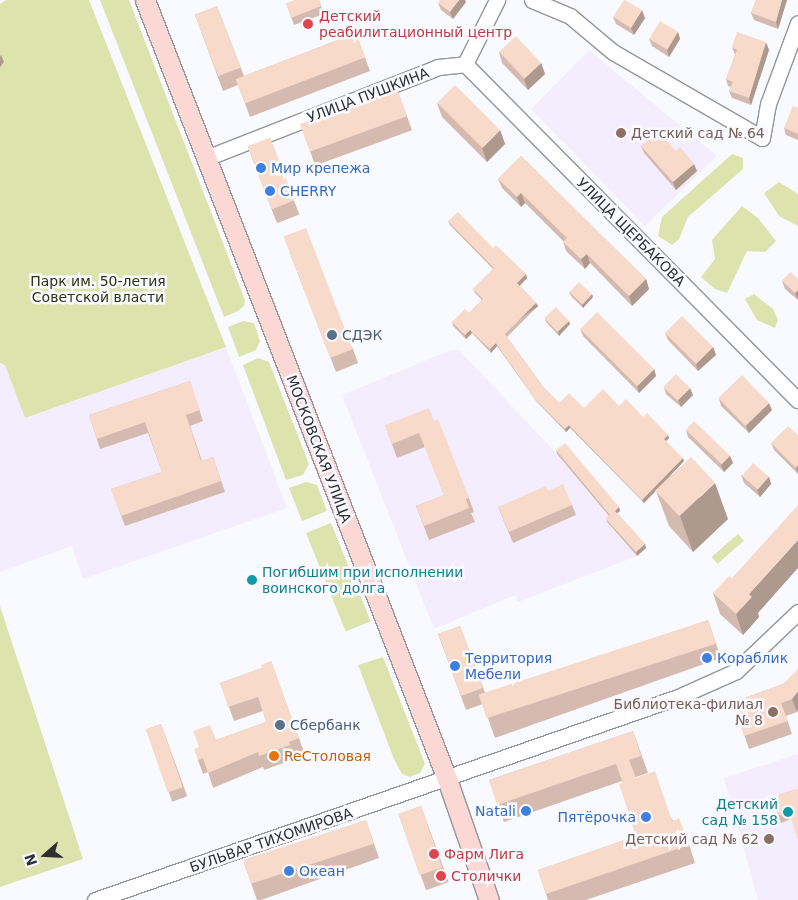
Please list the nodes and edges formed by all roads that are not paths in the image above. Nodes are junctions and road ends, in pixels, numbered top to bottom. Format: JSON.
{"nodes":[{"id":1,"x":145,"y":0,"type":"edge"},
{"id":2,"x":497,"y":0,"type":"edge"},
{"id":3,"x":532,"y":0,"type":"edge"},
{"id":4,"x":798,"y":23,"type":"edge"},
{"id":5,"x":465,"y":64,"type":"junction"},
{"id":6,"x":206,"y":158,"type":"junction"},
{"id":7,"x":798,"y":400,"type":"edge"},
{"id":8,"x":798,"y":612,"type":"edge"},
{"id":9,"x":447,"y":779,"type":"junction"},
{"id":10,"x":95,"y":900,"type":"edge"},
{"id":11,"x":489,"y":900,"type":"edge"}],
"edges":[{"from":1,"to":6,"type":"main road","name":"МОСКОВСКАЯ УЛИЦА"},
{"from":2,"to":5,"type":"street"},
{"from":3,"to":4,"type":"street"},
{"from":5,"to":6,"type":"street","name":"УЛИЦА ПУШКИНА"},
{"from":5,"to":7,"type":"street","name":"УЛИЦА ЩЕРБАКОВА"},
{"from":6,"to":9,"type":"main road","name":"МОСКОВСКАЯ УЛИЦА"},
{"from":8,"to":9,"type":"street","name":"БУЛЬВАР ТИХОМИРОВА"},
{"from":9,"to":10,"type":"street","name":"БУЛЬВАР ТИХОМИРОВА"},
{"from":9,"to":11,"type":"main road","name":"МОСКОВСКАЯ УЛИЦА"}]}
